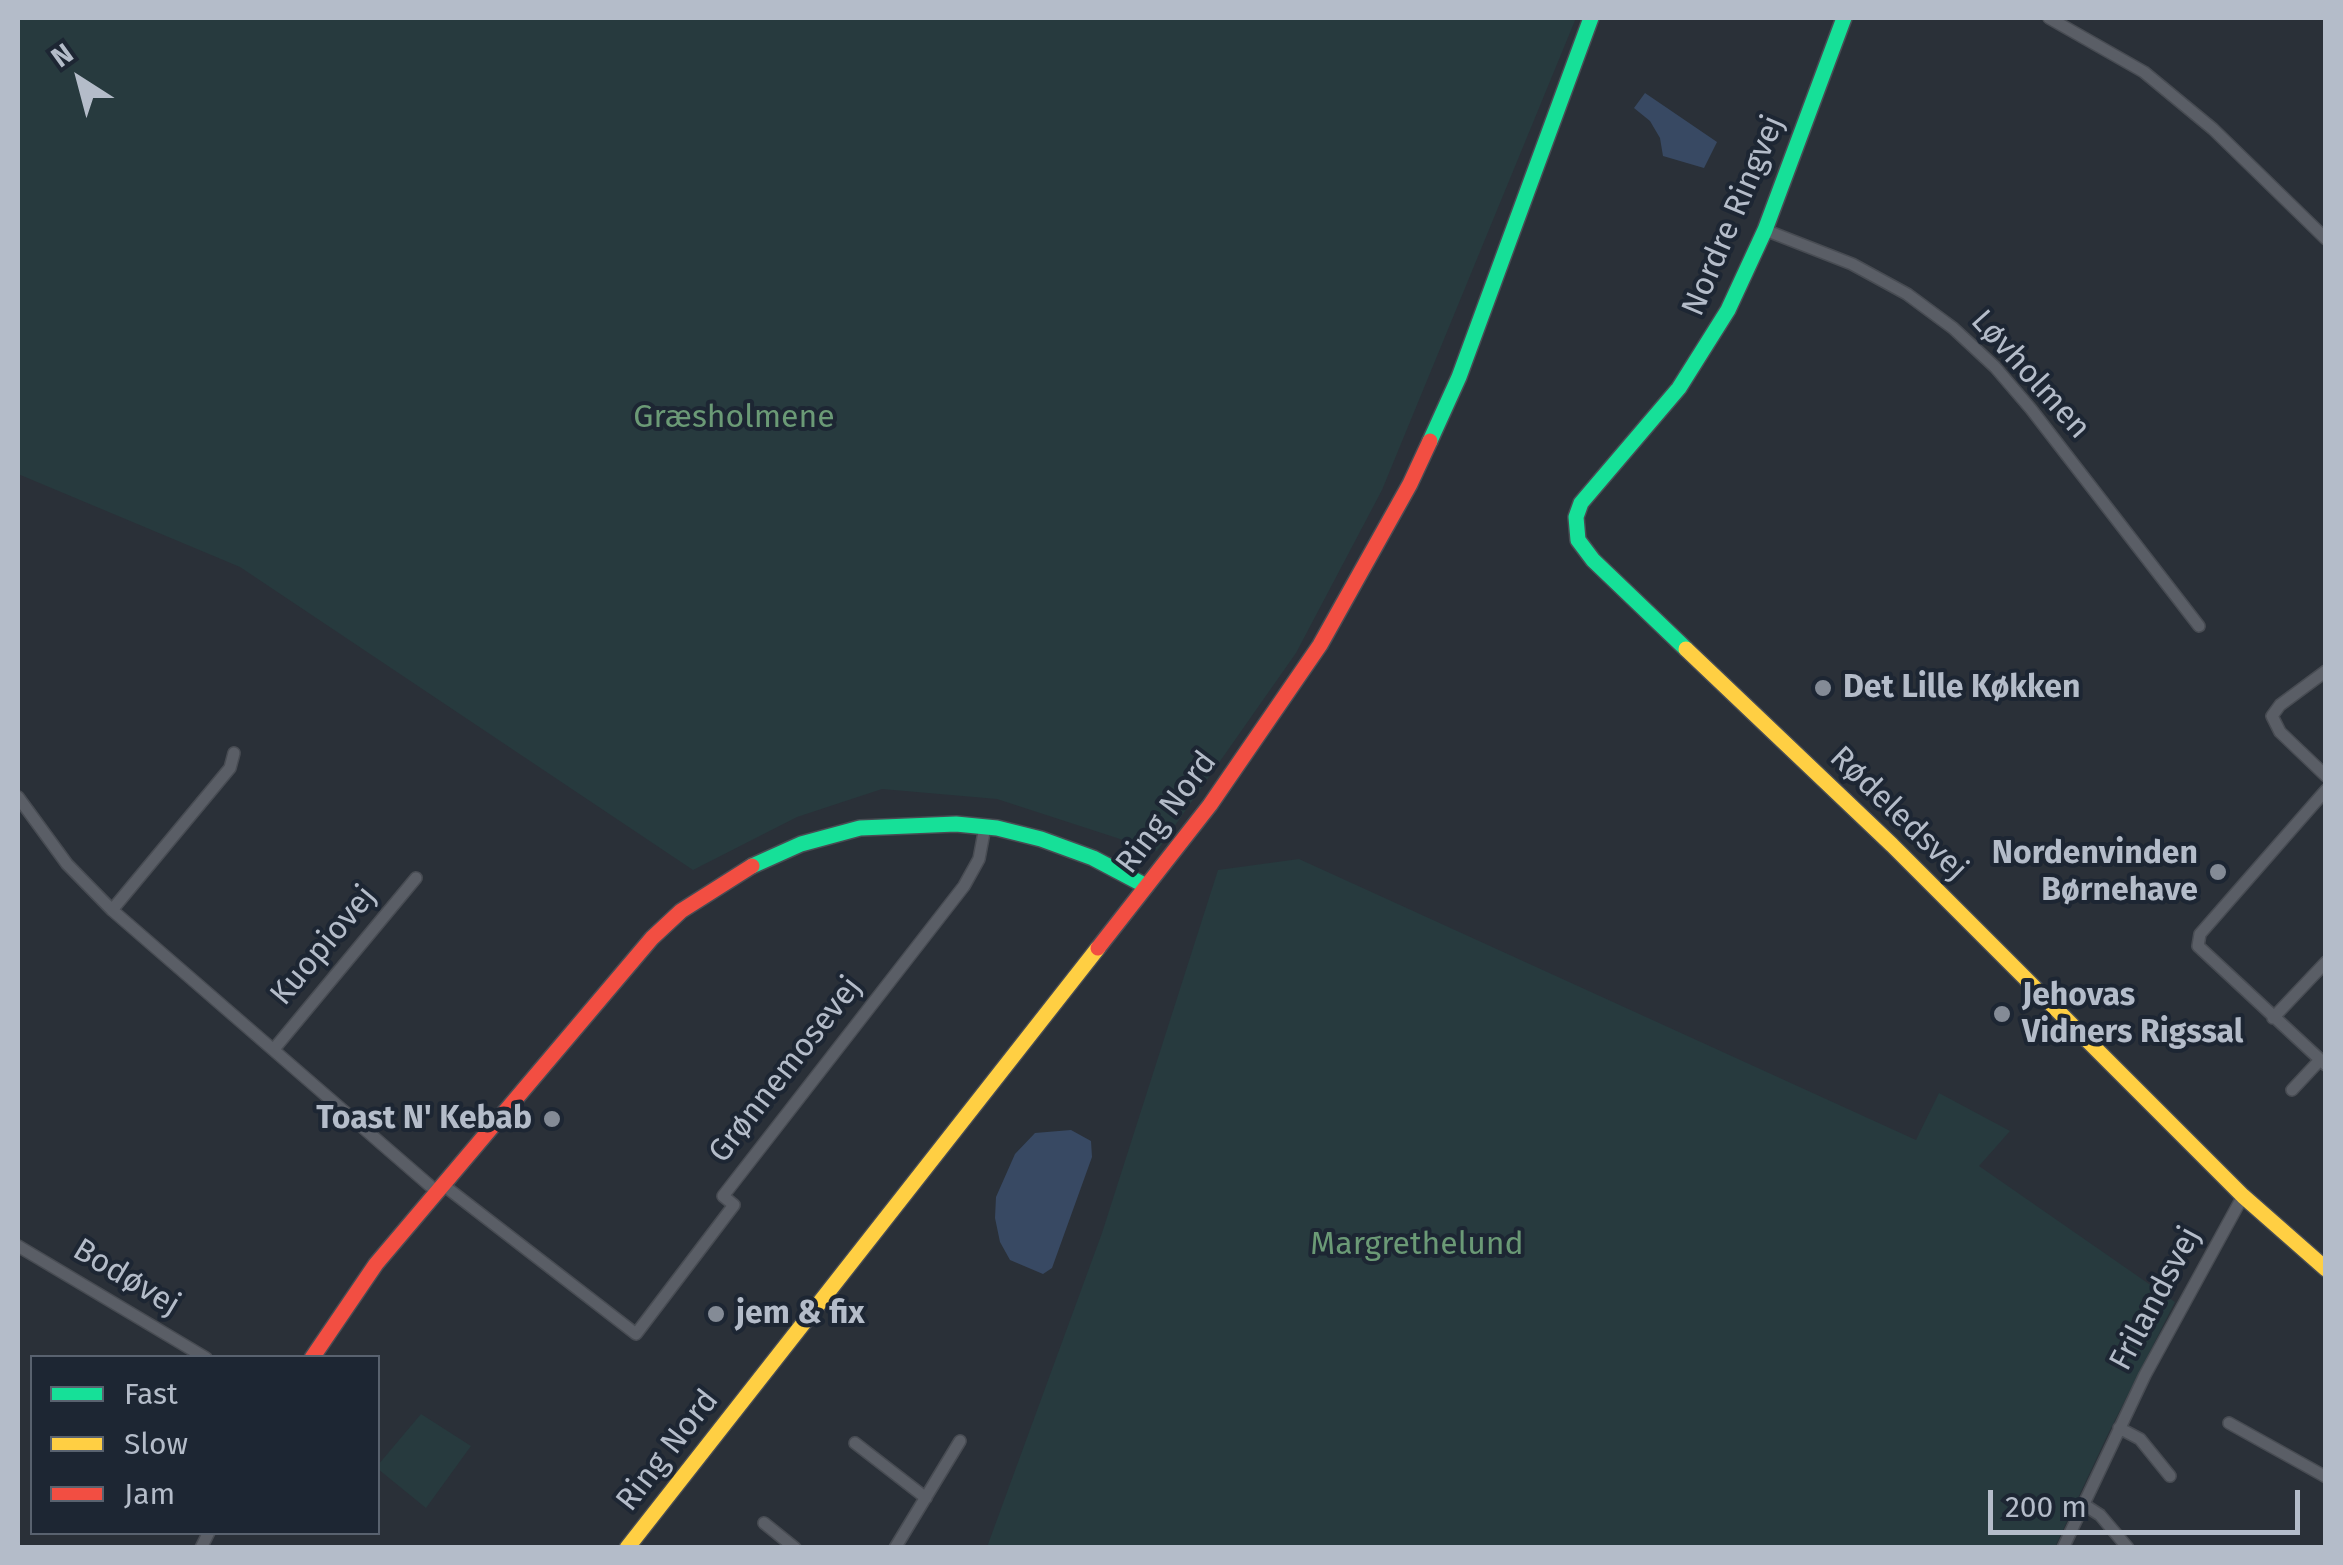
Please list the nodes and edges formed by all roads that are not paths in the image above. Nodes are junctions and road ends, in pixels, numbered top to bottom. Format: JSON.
{"nodes":[{"id":1,"x":1591,"y":18,"type":"edge"},
{"id":2,"x":1844,"y":18,"type":"edge"},
{"id":3,"x":2049,"y":18,"type":"edge"},
{"id":4,"x":1765,"y":230,"type":"junction"},
{"id":5,"x":2326,"y":238,"type":"edge"},
{"id":6,"x":1576,"y":517,"type":"joint"},
{"id":7,"x":2199,"y":626,"type":"dead end"},
{"id":8,"x":2326,"y":671,"type":"edge"},
{"id":9,"x":234,"y":753,"type":"dead end"},
{"id":10,"x":2326,"y":776,"type":"edge"},
{"id":11,"x":2326,"y":790,"type":"edge"},
{"id":12,"x":18,"y":796,"type":"edge"},
{"id":13,"x":985,"y":827,"type":"junction"},
{"id":14,"x":416,"y":878,"type":"dead end"},
{"id":15,"x":1146,"y":886,"type":"junction"},
{"id":16,"x":112,"y":910,"type":"junction"},
{"id":17,"x":2326,"y":962,"type":"edge"},
{"id":18,"x":2274,"y":1018,"type":"junction"},
{"id":19,"x":274,"y":1049,"type":"junction"},
{"id":20,"x":2323,"y":1063,"type":"edge"},
{"id":21,"x":2292,"y":1090,"type":"dead end"},
{"id":22,"x":439,"y":1188,"type":"junction"},
{"id":23,"x":2243,"y":1196,"type":"junction"},
{"id":24,"x":18,"y":1246,"type":"edge"},
{"id":25,"x":2326,"y":1269,"type":"edge"},
{"id":26,"x":201,"y":1355,"type":"edge"},
{"id":27,"x":314,"y":1355,"type":"edge"},
{"id":28,"x":2229,"y":1422,"type":"dead end"},
{"id":29,"x":2119,"y":1428,"type":"junction"},
{"id":30,"x":960,"y":1440,"type":"dead end"},
{"id":31,"x":855,"y":1444,"type":"dead end"},
{"id":32,"x":2170,"y":1476,"type":"dead end"},
{"id":33,"x":2326,"y":1477,"type":"edge"},
{"id":34,"x":926,"y":1498,"type":"junction"},
{"id":35,"x":2083,"y":1504,"type":"junction"},
{"id":36,"x":764,"y":1523,"type":"dead end"},
{"id":37,"x":627,"y":1548,"type":"edge"},
{"id":38,"x":794,"y":1548,"type":"edge"},
{"id":39,"x":896,"y":1548,"type":"edge"},
{"id":40,"x":2062,"y":1548,"type":"edge"},
{"id":41,"x":2128,"y":1548,"type":"edge"}],
"edges":[{"from":1,"to":15,"type":"street","name":"Ring Nord"},
{"from":2,"to":4,"type":"street","name":"Nordre Ringvej"},
{"from":3,"to":5,"type":"street"},
{"from":4,"to":6,"type":"street","name":"Nordre Ringvej"},
{"from":4,"to":7,"type":"street","name":"Løvholmen"},
{"from":6,"to":23,"type":"street","name":"Rødeledsvej"},
{"from":8,"to":10,"type":"street"},
{"from":9,"to":16,"type":"street"},
{"from":11,"to":18,"type":"street"},
{"from":12,"to":16,"type":"street","name":"Kuopiovej"},
{"from":13,"to":15,"type":"street"},
{"from":13,"to":22,"type":"street"},
{"from":13,"to":22,"type":"street","name":"Grønnemosevej"},
{"from":14,"to":19,"type":"street","name":"Kuopiovej"},
{"from":15,"to":37,"type":"street","name":"Ring Nord"},
{"from":16,"to":19,"type":"street","name":"Kuopiovej"},
{"from":17,"to":18,"type":"street"},
{"from":18,"to":20,"type":"street"},
{"from":19,"to":22,"type":"street","name":"Kuopiovej"},
{"from":20,"to":21,"type":"street"},
{"from":22,"to":27,"type":"street"},
{"from":23,"to":25,"type":"street","name":"Rødeledsvej"},
{"from":23,"to":29,"type":"street","name":"Frilandsvej"},
{"from":24,"to":26,"type":"street","name":"Bodøvej"},
{"from":28,"to":33,"type":"street"},
{"from":29,"to":32,"type":"street"},
{"from":29,"to":35,"type":"street","name":"Frilandsvej"},
{"from":30,"to":34,"type":"street"},
{"from":31,"to":34,"type":"street"},
{"from":34,"to":39,"type":"street"},
{"from":35,"to":40,"type":"street","name":"Frilandsvej"},
{"from":35,"to":41,"type":"street"},
{"from":36,"to":38,"type":"street"}]}
